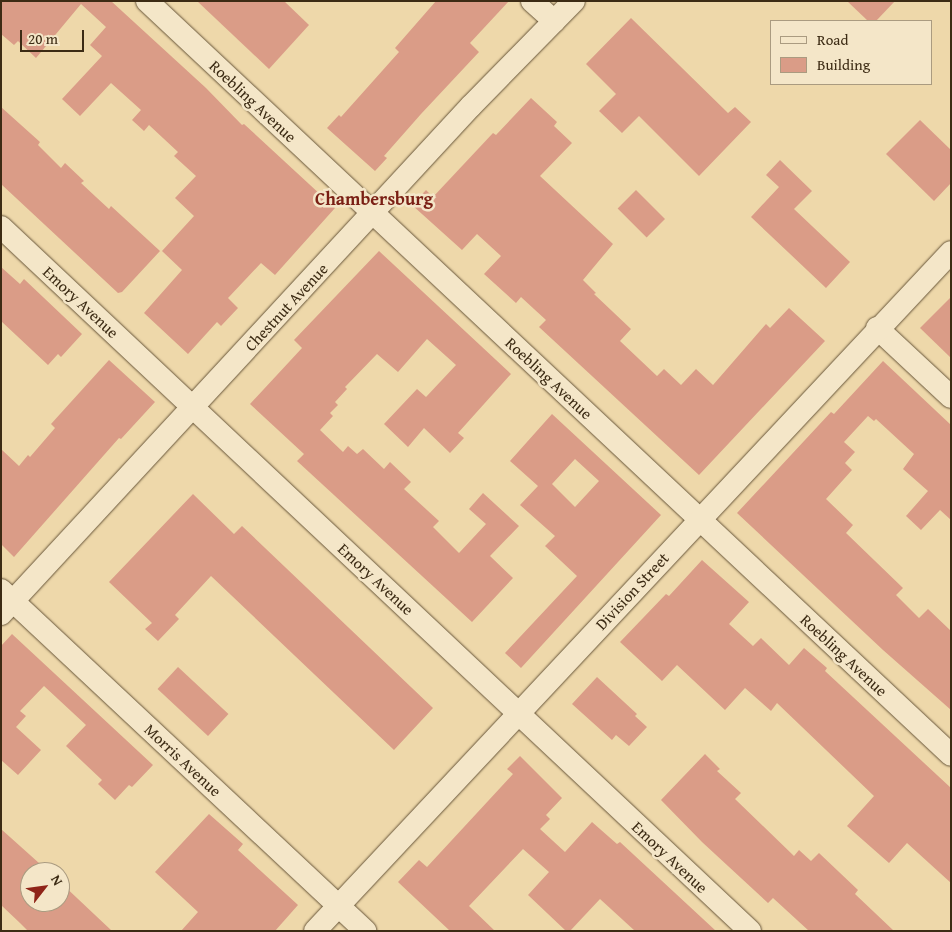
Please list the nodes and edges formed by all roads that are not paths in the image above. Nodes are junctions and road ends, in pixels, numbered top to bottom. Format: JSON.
{"nodes":[{"id":1,"x":146,"y":1,"type":"edge"},
{"id":2,"x":532,"y":1,"type":"edge"},
{"id":3,"x":574,"y":1,"type":"edge"},
{"id":4,"x":554,"y":22,"type":"junction"},
{"id":5,"x":373,"y":213,"type":"junction"},
{"id":6,"x":1,"y":228,"type":"edge"},
{"id":7,"x":951,"y":252,"type":"edge"},
{"id":8,"x":877,"y":328,"type":"junction"},
{"id":9,"x":951,"y":397,"type":"edge"},
{"id":10,"x":194,"y":407,"type":"junction"},
{"id":11,"x":699,"y":519,"type":"junction"},
{"id":12,"x":5,"y":602,"type":"edge"},
{"id":13,"x":519,"y":713,"type":"junction"},
{"id":14,"x":951,"y":755,"type":"edge"},
{"id":15,"x":338,"y":906,"type":"junction"},
{"id":16,"x":315,"y":931,"type":"edge"},
{"id":17,"x":365,"y":931,"type":"edge"},
{"id":18,"x":750,"y":931,"type":"edge"}],
"edges":[{"from":1,"to":5,"type":"street","name":"Roebling Avenue"},
{"from":2,"to":4,"type":"street"},
{"from":3,"to":4,"type":"street","name":"Chestnut Avenue"},
{"from":4,"to":5,"type":"street","name":"Chestnut Avenue"},
{"from":5,"to":10,"type":"street","name":"Chestnut Avenue"},
{"from":5,"to":11,"type":"street","name":"Roebling Avenue"},
{"from":6,"to":10,"type":"street","name":"Emory Avenue"},
{"from":7,"to":8,"type":"street","name":"Division Street"},
{"from":8,"to":9,"type":"street"},
{"from":8,"to":11,"type":"street","name":"Division Street"},
{"from":10,"to":12,"type":"street","name":"Chestnut Avenue"},
{"from":10,"to":13,"type":"street","name":"Emory Avenue"},
{"from":11,"to":13,"type":"street","name":"Division Street"},
{"from":11,"to":14,"type":"street","name":"Roebling Avenue"},
{"from":12,"to":15,"type":"street","name":"Morris Avenue"},
{"from":13,"to":15,"type":"street","name":"Division Street"},
{"from":13,"to":18,"type":"street","name":"Emory Avenue"},
{"from":15,"to":16,"type":"street","name":"Division Street"},
{"from":15,"to":17,"type":"street","name":"Morris Avenue"}]}
